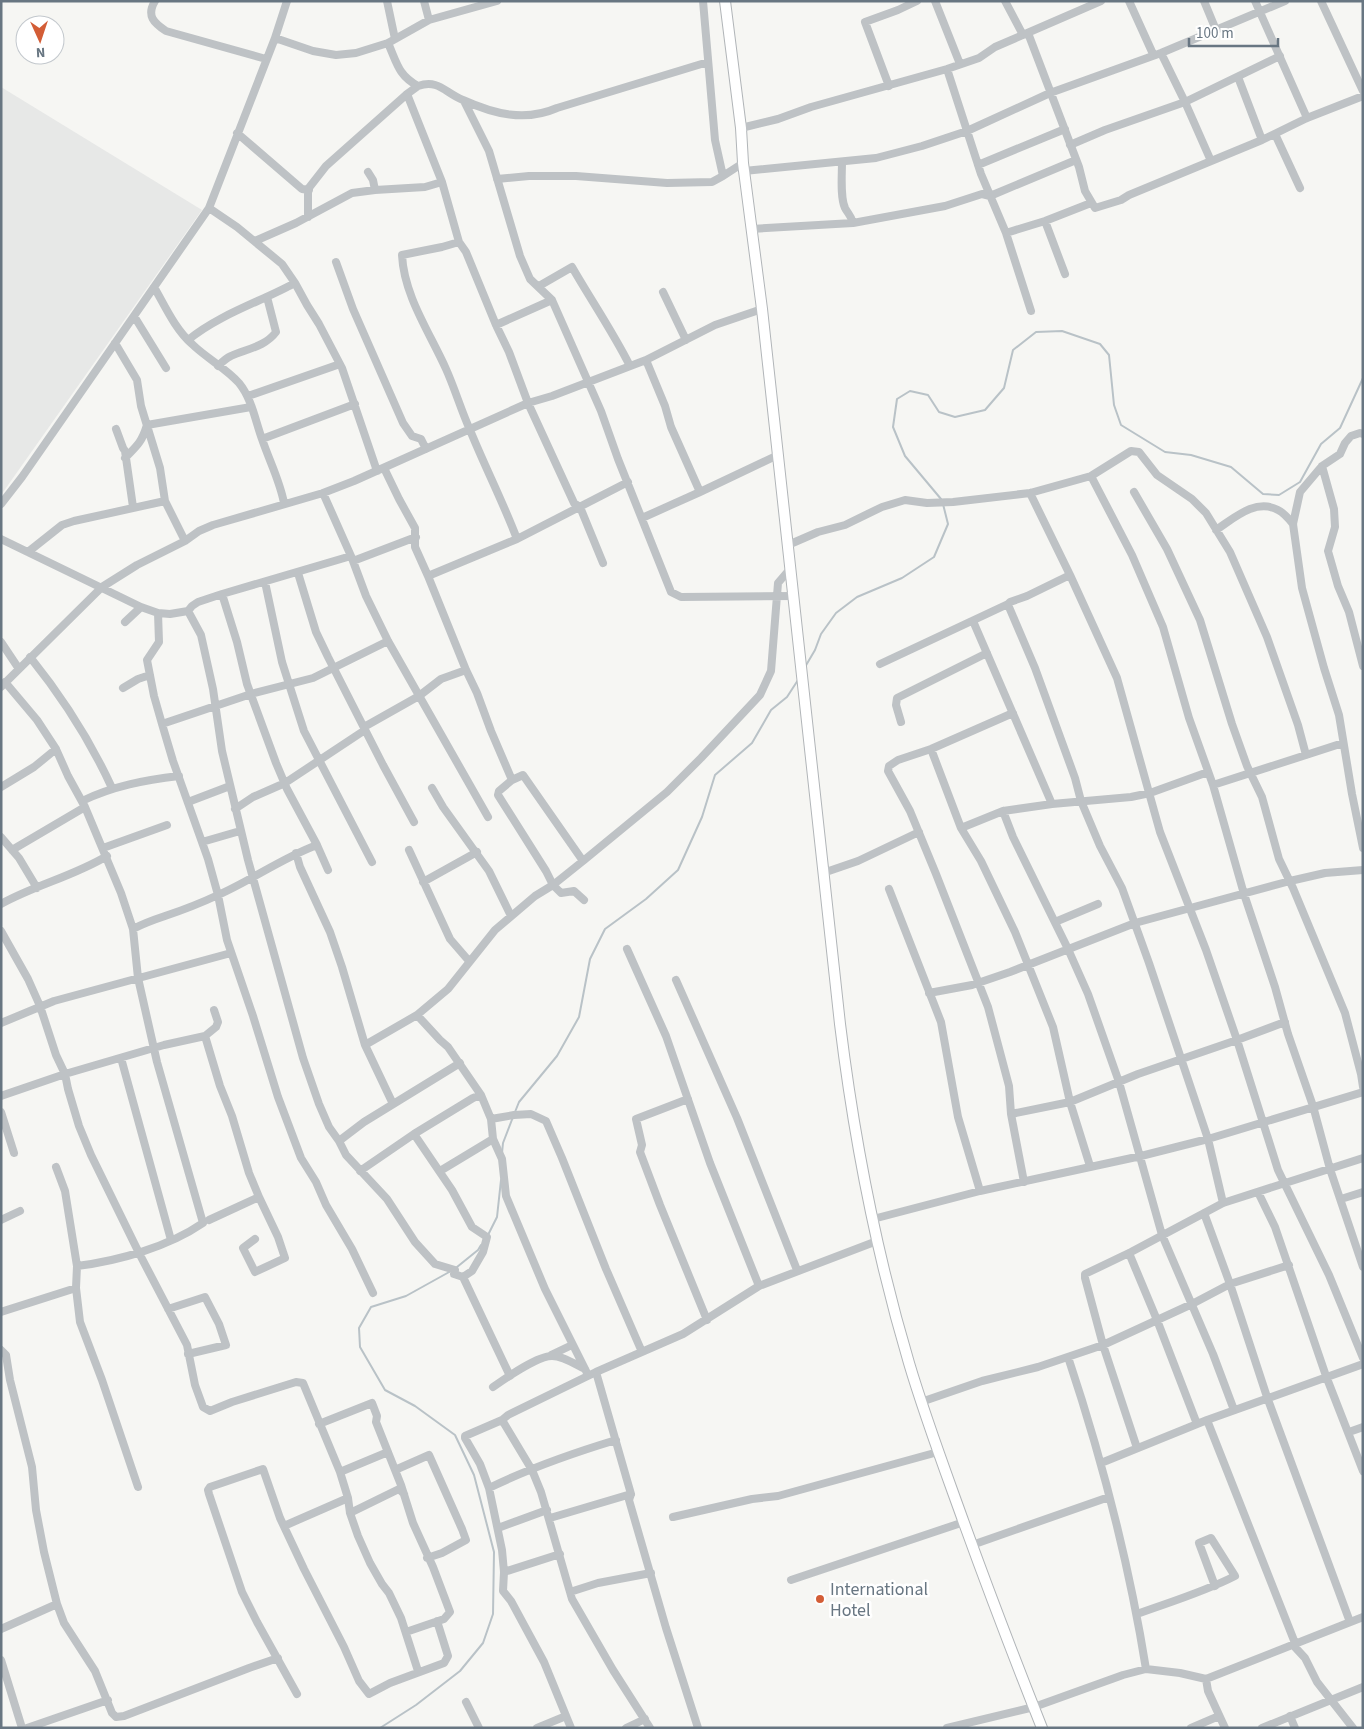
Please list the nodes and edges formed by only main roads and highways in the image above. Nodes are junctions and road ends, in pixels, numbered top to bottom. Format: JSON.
{"nodes":[{"id":1,"x":725,"y":1,"type":"edge"},
{"id":2,"x":1042,"y":1728,"type":"edge"}],
"edges":[{"from":1,"to":2,"type":"highway"}]}
